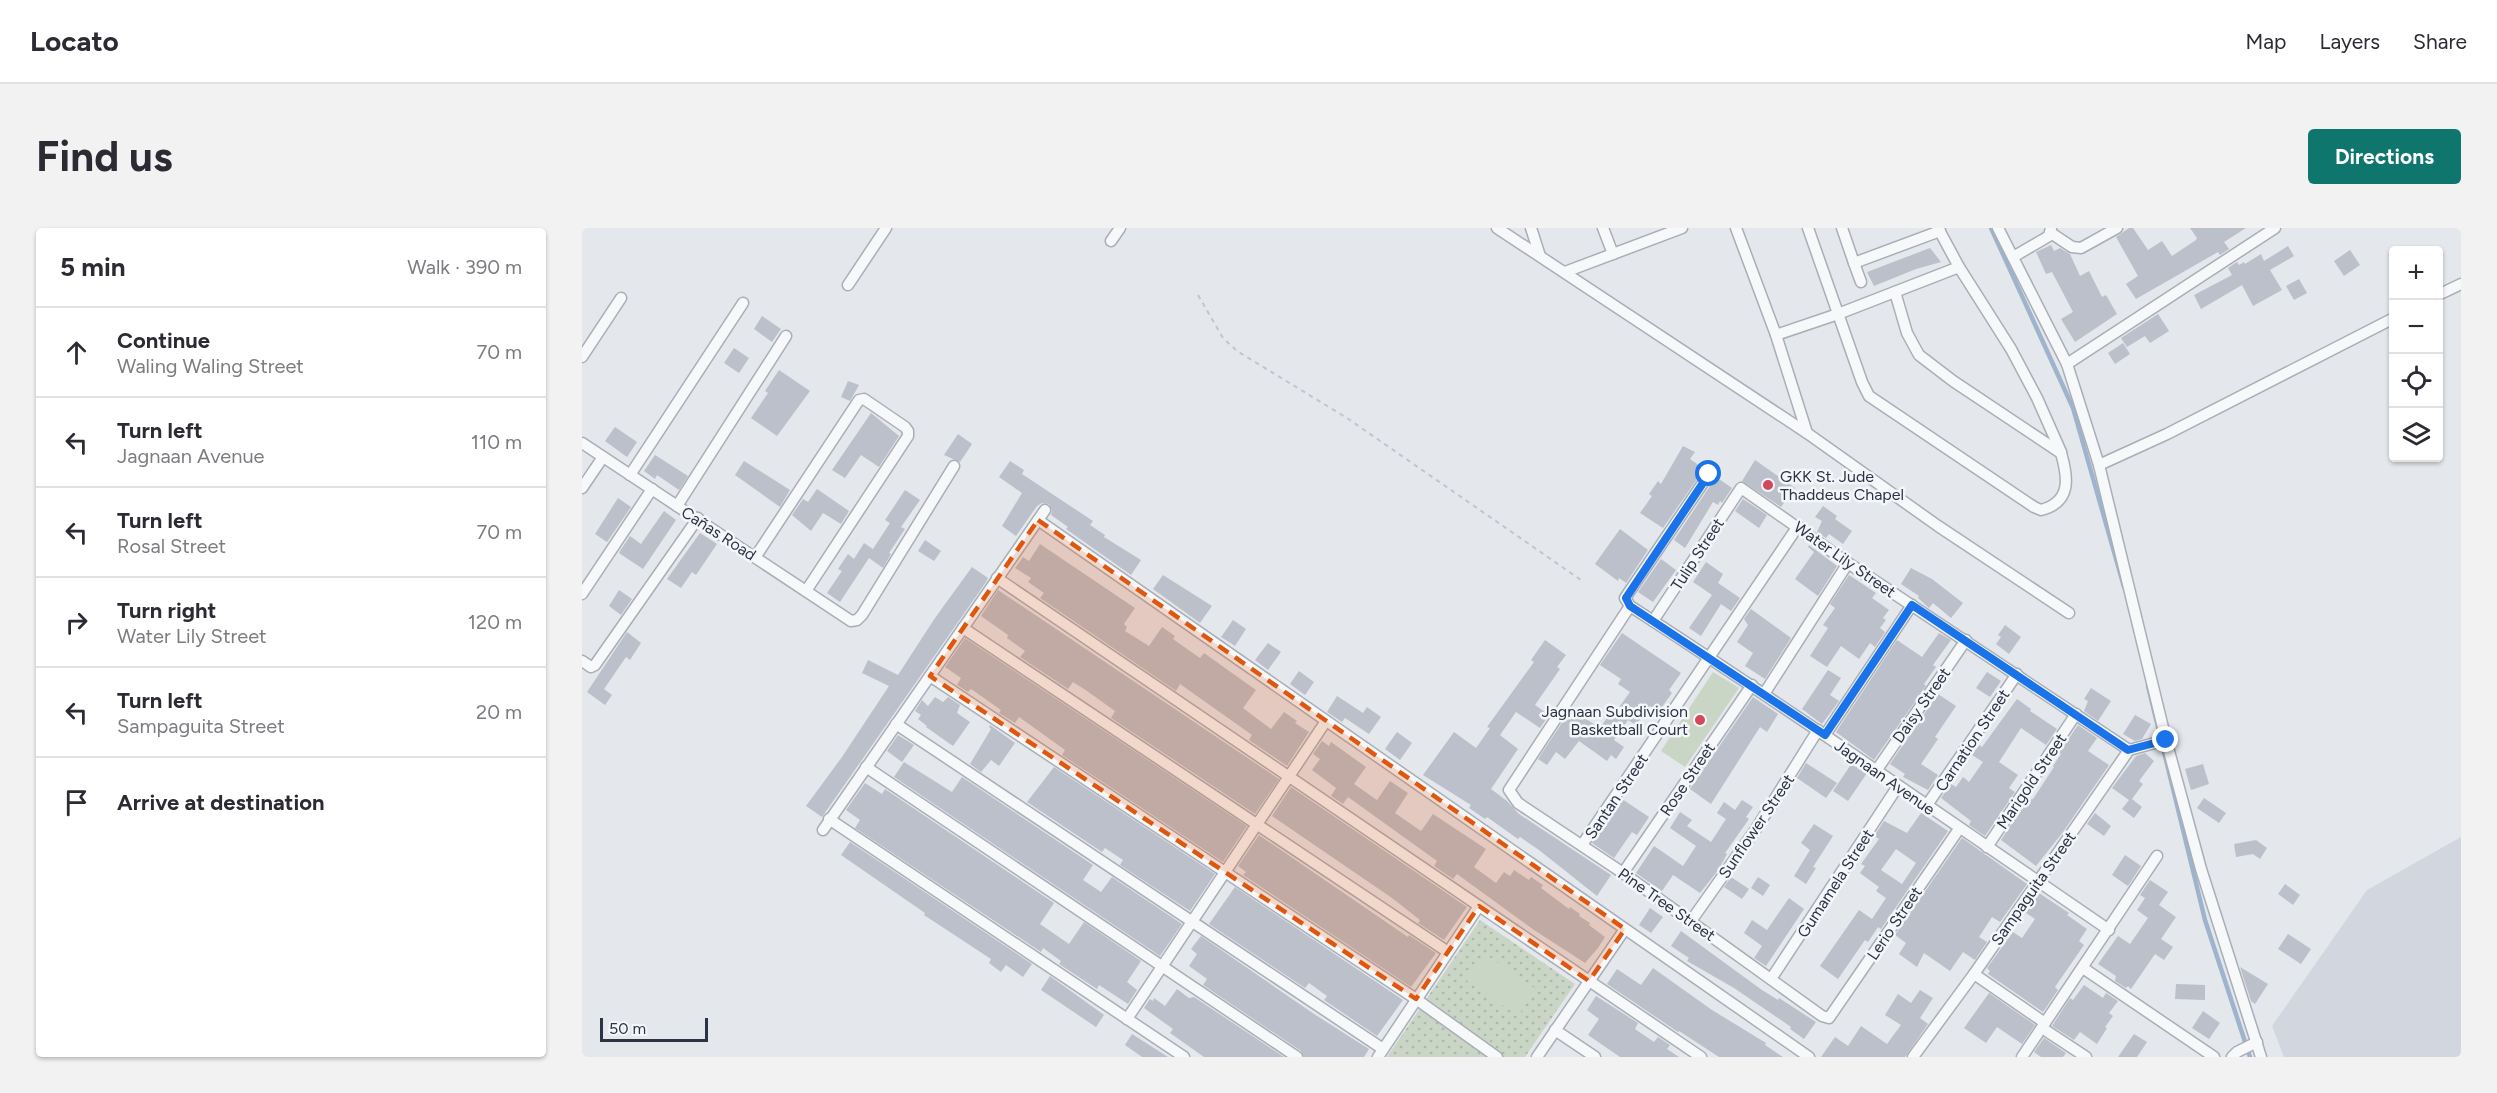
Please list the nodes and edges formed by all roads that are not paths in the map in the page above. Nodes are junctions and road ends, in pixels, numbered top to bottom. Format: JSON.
{"nodes":[{"id":1,"x":886,"y":228,"type":"edge"},
{"id":2,"x":1120,"y":228,"type":"edge"},
{"id":3,"x":1497,"y":228,"type":"edge"},
{"id":4,"x":1531,"y":228,"type":"edge"},
{"id":5,"x":1603,"y":228,"type":"edge"},
{"id":6,"x":1736,"y":228,"type":"edge"},
{"id":7,"x":1808,"y":228,"type":"edge"},
{"id":8,"x":1842,"y":228,"type":"edge"},
{"id":9,"x":1998,"y":228,"type":"edge"},
{"id":10,"x":2116,"y":228,"type":"edge"},
{"id":11,"x":2275,"y":228,"type":"edge"},
{"id":12,"x":1675,"y":229,"type":"edge"},
{"id":13,"x":1939,"y":230,"type":"edge"},
{"id":14,"x":2051,"y":231,"type":"edge"},
{"id":15,"x":1111,"y":240,"type":"dead end"},
{"id":16,"x":1613,"y":254,"type":"junction"},
{"id":17,"x":1540,"y":256,"type":"junction"},
{"id":18,"x":2013,"y":257,"type":"junction"},
{"id":19,"x":1854,"y":263,"type":"junction"},
{"id":20,"x":1959,"y":267,"type":"junction"},
{"id":21,"x":1565,"y":272,"type":"junction"},
{"id":22,"x":1861,"y":282,"type":"dead end"},
{"id":23,"x":2461,"y":284,"type":"edge"},
{"id":24,"x":848,"y":285,"type":"dead end"},
{"id":25,"x":1895,"y":292,"type":"junction"},
{"id":26,"x":2443,"y":293,"type":"edge"},
{"id":27,"x":621,"y":298,"type":"dead end"},
{"id":28,"x":743,"y":303,"type":"dead end"},
{"id":29,"x":1838,"y":314,"type":"junction"},
{"id":30,"x":2389,"y":321,"type":"edge"},
{"id":31,"x":1776,"y":335,"type":"junction"},
{"id":32,"x":786,"y":336,"type":"dead end"},
{"id":33,"x":582,"y":357,"type":"edge"},
{"id":34,"x":2067,"y":364,"type":"junction"},
{"id":35,"x":1807,"y":433,"type":"junction"},
{"id":36,"x":582,"y":442,"type":"edge"},
{"id":37,"x":2061,"y":453,"type":"junction"},
{"id":38,"x":603,"y":457,"type":"junction"},
{"id":39,"x":2099,"y":465,"type":"junction"},
{"id":40,"x":954,"y":466,"type":"dead end"},
{"id":41,"x":1709,"y":474,"type":"dead end"},
{"id":42,"x":630,"y":475,"type":"junction"},
{"id":43,"x":582,"y":488,"type":"edge"},
{"id":44,"x":1741,"y":488,"type":"joint"},
{"id":45,"x":652,"y":489,"type":"junction"},
{"id":46,"x":677,"y":506,"type":"junction"},
{"id":47,"x":1045,"y":510,"type":"dead end"},
{"id":48,"x":698,"y":518,"type":"junction"},
{"id":49,"x":1038,"y":520,"type":"junction"},
{"id":50,"x":1798,"y":526,"type":"junction"},
{"id":51,"x":756,"y":556,"type":"junction"},
{"id":52,"x":1848,"y":563,"type":"junction"},
{"id":53,"x":997,"y":578,"type":"junction"},
{"id":54,"x":806,"y":591,"type":"junction"},
{"id":55,"x":582,"y":594,"type":"edge"},
{"id":56,"x":1912,"y":605,"type":"junction"},
{"id":57,"x":1630,"y":606,"type":"junction"},
{"id":58,"x":2069,"y":613,"type":"dead end"},
{"id":59,"x":1653,"y":621,"type":"junction"},
{"id":60,"x":963,"y":628,"type":"junction"},
{"id":61,"x":1966,"y":640,"type":"junction"},
{"id":62,"x":1711,"y":657,"type":"junction"},
{"id":63,"x":582,"y":661,"type":"edge"},
{"id":64,"x":2017,"y":674,"type":"junction"},
{"id":65,"x":930,"y":676,"type":"junction"},
{"id":66,"x":1752,"y":685,"type":"junction"},
{"id":67,"x":1764,"y":693,"type":"junction"},
{"id":68,"x":2076,"y":714,"type":"junction"},
{"id":69,"x":1326,"y":721,"type":"junction"},
{"id":70,"x":896,"y":724,"type":"junction"},
{"id":71,"x":1822,"y":732,"type":"junction"},
{"id":72,"x":2166,"y":740,"type":"junction"},
{"id":73,"x":2128,"y":750,"type":"junction"},
{"id":74,"x":866,"y":767,"type":"junction"},
{"id":75,"x":1876,"y":771,"type":"junction"},
{"id":76,"x":1289,"y":777,"type":"junction"},
{"id":77,"x":1898,"y":786,"type":"junction"},
{"id":78,"x":1927,"y":805,"type":"junction"},
{"id":79,"x":830,"y":819,"type":"junction"},
{"id":80,"x":1257,"y":824,"type":"junction"},
{"id":81,"x":1959,"y":829,"type":"junction"},
{"id":82,"x":823,"y":830,"type":"dead end"},
{"id":83,"x":1582,"y":845,"type":"junction"},
{"id":84,"x":1987,"y":847,"type":"junction"},
{"id":85,"x":2157,"y":856,"type":"dead end"},
{"id":86,"x":1225,"y":872,"type":"junction"},
{"id":87,"x":1623,"y":873,"type":"junction"},
{"id":88,"x":2038,"y":881,"type":"junction"},
{"id":89,"x":1479,"y":906,"type":"junction"},
{"id":90,"x":1192,"y":921,"type":"junction"},
{"id":91,"x":1691,"y":921,"type":"junction"},
{"id":92,"x":1625,"y":929,"type":"junction"},
{"id":93,"x":2109,"y":930,"type":"junction"},
{"id":94,"x":1448,"y":952,"type":"junction"},
{"id":95,"x":1162,"y":966,"type":"junction"},
{"id":96,"x":2083,"y":968,"type":"junction"},
{"id":97,"x":1974,"y":974,"type":"junction"},
{"id":98,"x":1771,"y":979,"type":"junction"},
{"id":99,"x":1589,"y":981,"type":"junction"},
{"id":100,"x":1416,"y":999,"type":"junction"},
{"id":101,"x":1829,"y":1018,"type":"joint"},
{"id":102,"x":1127,"y":1019,"type":"junction"},
{"id":103,"x":2044,"y":1025,"type":"junction"},
{"id":104,"x":1555,"y":1030,"type":"junction"},
{"id":105,"x":2253,"y":1044,"type":"junction"},
{"id":106,"x":1380,"y":1053,"type":"edge"},
{"id":107,"x":2235,"y":1054,"type":"edge"},
{"id":108,"x":1184,"y":1057,"type":"edge"},
{"id":109,"x":1297,"y":1057,"type":"edge"},
{"id":110,"x":1497,"y":1057,"type":"edge"},
{"id":111,"x":1537,"y":1057,"type":"edge"},
{"id":112,"x":1595,"y":1057,"type":"edge"},
{"id":113,"x":1701,"y":1057,"type":"edge"},
{"id":114,"x":1809,"y":1057,"type":"edge"},
{"id":115,"x":1913,"y":1057,"type":"edge"},
{"id":116,"x":2022,"y":1057,"type":"edge"},
{"id":117,"x":2086,"y":1057,"type":"edge"},
{"id":118,"x":2214,"y":1057,"type":"edge"},
{"id":119,"x":2261,"y":1057,"type":"edge"}],
"edges":[{"from":1,"to":24,"type":"street"},
{"from":2,"to":15,"type":"street"},
{"from":3,"to":17,"type":"street"},
{"from":4,"to":17,"type":"street"},
{"from":5,"to":16,"type":"street"},
{"from":6,"to":31,"type":"street"},
{"from":7,"to":29,"type":"street"},
{"from":8,"to":19,"type":"street"},
{"from":9,"to":18,"type":"street"},
{"from":10,"to":14,"type":"street"},
{"from":11,"to":34,"type":"street"},
{"from":12,"to":16,"type":"street"},
{"from":13,"to":19,"type":"street"},
{"from":13,"to":20,"type":"street"},
{"from":14,"to":18,"type":"street"},
{"from":16,"to":21,"type":"street"},
{"from":17,"to":21,"type":"street"},
{"from":18,"to":34,"type":"street"},
{"from":19,"to":22,"type":"street"},
{"from":20,"to":25,"type":"street"},
{"from":20,"to":37,"type":"street"},
{"from":21,"to":35,"type":"street"},
{"from":23,"to":26,"type":"street"},
{"from":25,"to":29,"type":"street"},
{"from":25,"to":37,"type":"street"},
{"from":27,"to":33,"type":"street"},
{"from":28,"to":42,"type":"street"},
{"from":29,"to":31,"type":"street"},
{"from":29,"to":37,"type":"street"},
{"from":30,"to":39,"type":"street"},
{"from":31,"to":35,"type":"street"},
{"from":32,"to":46,"type":"street"},
{"from":34,"to":39,"type":"street"},
{"from":35,"to":58,"type":"street"},
{"from":36,"to":38,"type":"street","name":"Cañas Road"},
{"from":38,"to":42,"type":"street","name":"Cañas Road"},
{"from":38,"to":43,"type":"street"},
{"from":39,"to":72,"type":"street"},
{"from":40,"to":54,"type":"street","name":"Cañas Road"},
{"from":41,"to":57,"type":"street"},
{"from":42,"to":45,"type":"street","name":"Cañas Road"},
{"from":44,"to":50,"type":"street","name":"Water Lily Street"},
{"from":44,"to":59,"type":"street","name":"Tulip Street"},
{"from":45,"to":46,"type":"street","name":"Cañas Road"},
{"from":45,"to":55,"type":"street"},
{"from":46,"to":48,"type":"street","name":"Cañas Road"},
{"from":47,"to":49,"type":"street"},
{"from":48,"to":51,"type":"street","name":"Cañas Road"},
{"from":48,"to":63,"type":"street"},
{"from":49,"to":53,"type":"street"},
{"from":49,"to":69,"type":"street"},
{"from":50,"to":52,"type":"street","name":"Water Lily Street"},
{"from":50,"to":62,"type":"street","name":"Santan Street"},
{"from":51,"to":54,"type":"street","name":"Cañas Road"},
{"from":51,"to":54,"type":"street"},
{"from":52,"to":56,"type":"street","name":"Water Lily Street"},
{"from":52,"to":67,"type":"street"},
{"from":53,"to":60,"type":"street"},
{"from":53,"to":76,"type":"street"},
{"from":56,"to":61,"type":"street","name":"Water Lily Street"},
{"from":56,"to":71,"type":"street","name":"Sunflower Street"},
{"from":57,"to":59,"type":"street","name":"Jagnaan Avenue"},
{"from":57,"to":83,"type":"street","name":"Pine Tree Street"},
{"from":59,"to":62,"type":"street","name":"Jagnaan Avenue"},
{"from":60,"to":65,"type":"street"},
{"from":60,"to":80,"type":"street"},
{"from":61,"to":64,"type":"street","name":"Water Lily Street"},
{"from":61,"to":75,"type":"street","name":"Daisy Street"},
{"from":62,"to":66,"type":"street","name":"Jagnaan Avenue"},
{"from":62,"to":83,"type":"street","name":"Santan Street"},
{"from":64,"to":68,"type":"street","name":"Water Lily Street"},
{"from":64,"to":78,"type":"street","name":"Carnation Street"},
{"from":65,"to":70,"type":"street"},
{"from":65,"to":86,"type":"street"},
{"from":66,"to":67,"type":"street","name":"Jagnaan Avenue"},
{"from":66,"to":87,"type":"street","name":"Rose Street"},
{"from":67,"to":71,"type":"street","name":"Jagnaan Avenue"},
{"from":68,"to":73,"type":"street","name":"Water Lily Street"},
{"from":68,"to":84,"type":"street","name":"Marigold Street"},
{"from":69,"to":76,"type":"street"},
{"from":69,"to":92,"type":"street"},
{"from":70,"to":74,"type":"street"},
{"from":70,"to":90,"type":"street"},
{"from":71,"to":75,"type":"street","name":"Jagnaan Avenue"},
{"from":71,"to":91,"type":"street","name":"Sunflower Street"},
{"from":72,"to":73,"type":"street"},
{"from":72,"to":105,"type":"street"},
{"from":73,"to":88,"type":"street","name":"Sampaguita Street"},
{"from":74,"to":79,"type":"street"},
{"from":74,"to":95,"type":"street"},
{"from":75,"to":77,"type":"street","name":"Jagnaan Avenue"},
{"from":76,"to":80,"type":"street"},
{"from":76,"to":89,"type":"street"},
{"from":77,"to":78,"type":"street","name":"Jagnaan Avenue"},
{"from":77,"to":98,"type":"street","name":"Gumamela Street"},
{"from":78,"to":81,"type":"street","name":"Jagnaan Avenue"},
{"from":79,"to":82,"type":"street"},
{"from":79,"to":102,"type":"street"},
{"from":80,"to":86,"type":"street"},
{"from":80,"to":94,"type":"street"},
{"from":81,"to":84,"type":"street","name":"Jagnaan Avenue"},
{"from":81,"to":101,"type":"street","name":"Lerio Street"},
{"from":83,"to":87,"type":"street","name":"Pine Tree Street"},
{"from":84,"to":88,"type":"street","name":"Jagnaan Avenue"},
{"from":85,"to":93,"type":"street"},
{"from":86,"to":90,"type":"street"},
{"from":86,"to":100,"type":"street"},
{"from":87,"to":91,"type":"street","name":"Pine Tree Street"},
{"from":88,"to":93,"type":"street","name":"Jagnaan Avenue"},
{"from":88,"to":97,"type":"street","name":"Sampaguita Street"},
{"from":89,"to":94,"type":"street"},
{"from":89,"to":99,"type":"street"},
{"from":90,"to":95,"type":"street"},
{"from":90,"to":106,"type":"street"},
{"from":91,"to":98,"type":"street","name":"Pine Tree Street"},
{"from":92,"to":99,"type":"street"},
{"from":92,"to":114,"type":"street"},
{"from":93,"to":96,"type":"street"},
{"from":94,"to":100,"type":"street"},
{"from":95,"to":102,"type":"street"},
{"from":95,"to":109,"type":"street"},
{"from":96,"to":103,"type":"street"},
{"from":96,"to":118,"type":"street"},
{"from":97,"to":103,"type":"street"},
{"from":97,"to":115,"type":"street","name":"Sampaguita Street"},
{"from":98,"to":101,"type":"street","name":"Pine Tree Street"},
{"from":99,"to":104,"type":"street"},
{"from":99,"to":113,"type":"street"},
{"from":100,"to":106,"type":"street"},
{"from":100,"to":110,"type":"street"},
{"from":102,"to":108,"type":"street"},
{"from":103,"to":116,"type":"street"},
{"from":103,"to":117,"type":"street"},
{"from":104,"to":111,"type":"street"},
{"from":104,"to":112,"type":"street"},
{"from":105,"to":107,"type":"street"},
{"from":105,"to":119,"type":"street"}]}
